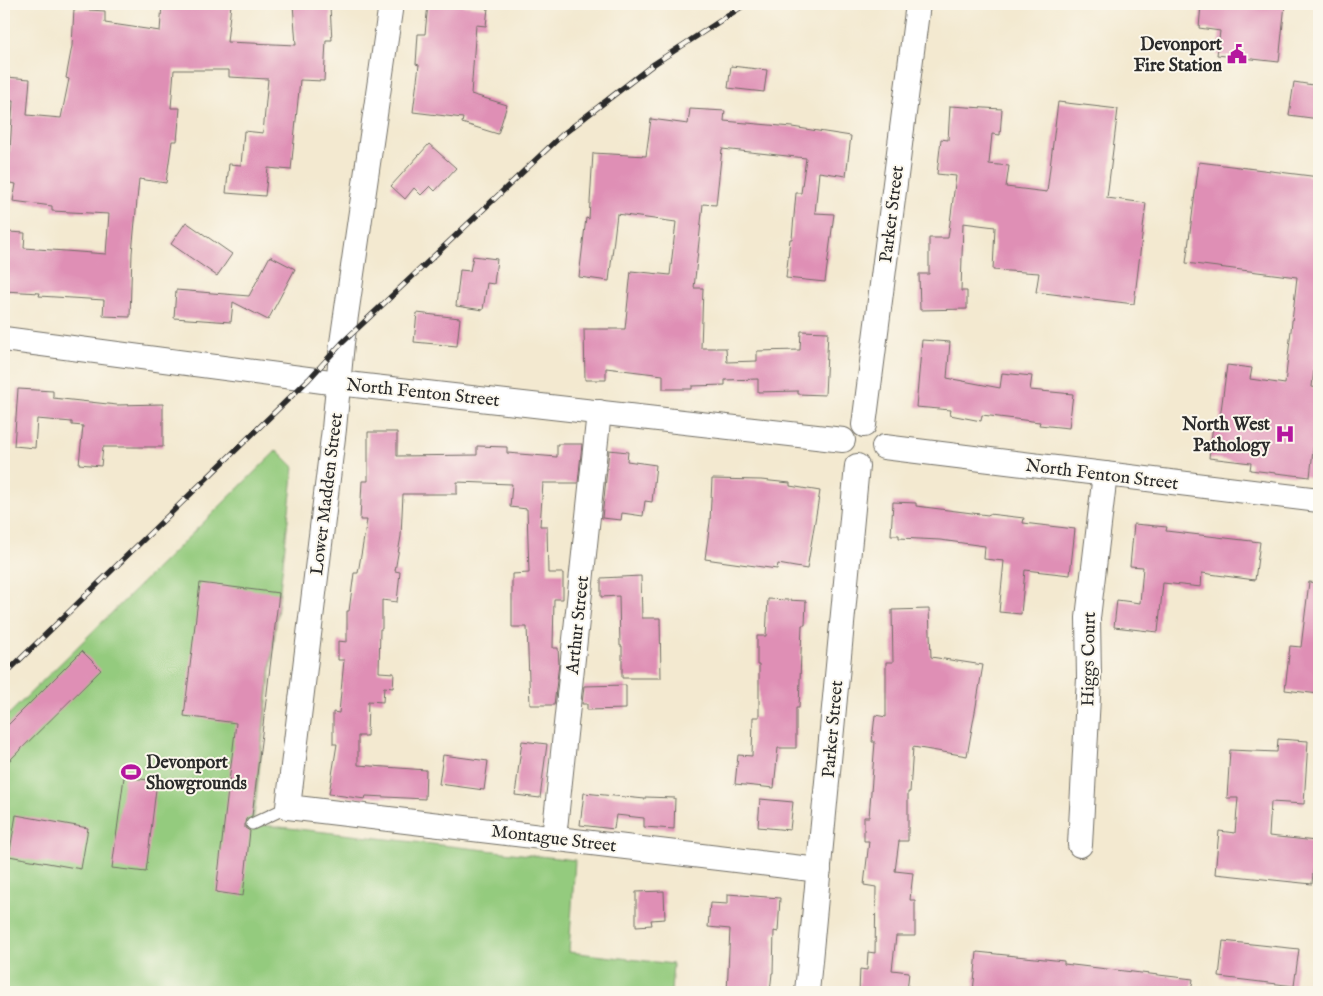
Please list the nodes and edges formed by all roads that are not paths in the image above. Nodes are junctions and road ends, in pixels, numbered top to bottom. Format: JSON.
{"nodes":[{"id":1,"x":391,"y":4,"type":"edge"},
{"id":2,"x":918,"y":4,"type":"edge"},
{"id":3,"x":4,"y":339,"type":"edge"},
{"id":4,"x":338,"y":383,"type":"junction"},
{"id":5,"x":599,"y":412,"type":"junction"},
{"id":6,"x":864,"y":425,"type":"junction"},
{"id":7,"x":843,"y":440,"type":"junction"},
{"id":8,"x":884,"y":447,"type":"junction"},
{"id":9,"x":857,"y":466,"type":"junction"},
{"id":10,"x":1105,"y":474,"type":"junction"},
{"id":11,"x":1319,"y":500,"type":"edge"},
{"id":12,"x":288,"y":807,"type":"junction"},
{"id":13,"x":252,"y":824,"type":"dead end"},
{"id":14,"x":554,"y":838,"type":"junction"},
{"id":15,"x":1080,"y":845,"type":"dead end"},
{"id":16,"x":819,"y":870,"type":"junction"},
{"id":17,"x":807,"y":992,"type":"edge"}],
"edges":[{"from":1,"to":4,"type":"street","name":"Lower Madden Street"},
{"from":2,"to":6,"type":"street","name":"Parker Street"},
{"from":3,"to":4,"type":"street","name":"North Fenton Street"},
{"from":4,"to":5,"type":"street","name":"North Fenton Street"},
{"from":4,"to":12,"type":"street","name":"Lower Madden Street"},
{"from":5,"to":7,"type":"street","name":"North Fenton Street"},
{"from":5,"to":14,"type":"street","name":"Arthur Street"},
{"from":6,"to":7,"type":"street"},
{"from":6,"to":8,"type":"street"},
{"from":7,"to":9,"type":"street"},
{"from":8,"to":9,"type":"street"},
{"from":8,"to":10,"type":"street","name":"North Fenton Street"},
{"from":9,"to":16,"type":"street","name":"Parker Street"},
{"from":10,"to":11,"type":"street","name":"North Fenton Street"},
{"from":10,"to":15,"type":"street","name":"Higgs Court"},
{"from":12,"to":13,"type":"lane"},
{"from":12,"to":14,"type":"street","name":"Montague Street"},
{"from":14,"to":16,"type":"street","name":"Montague Street"},
{"from":16,"to":17,"type":"street","name":"Parker Street"}]}
